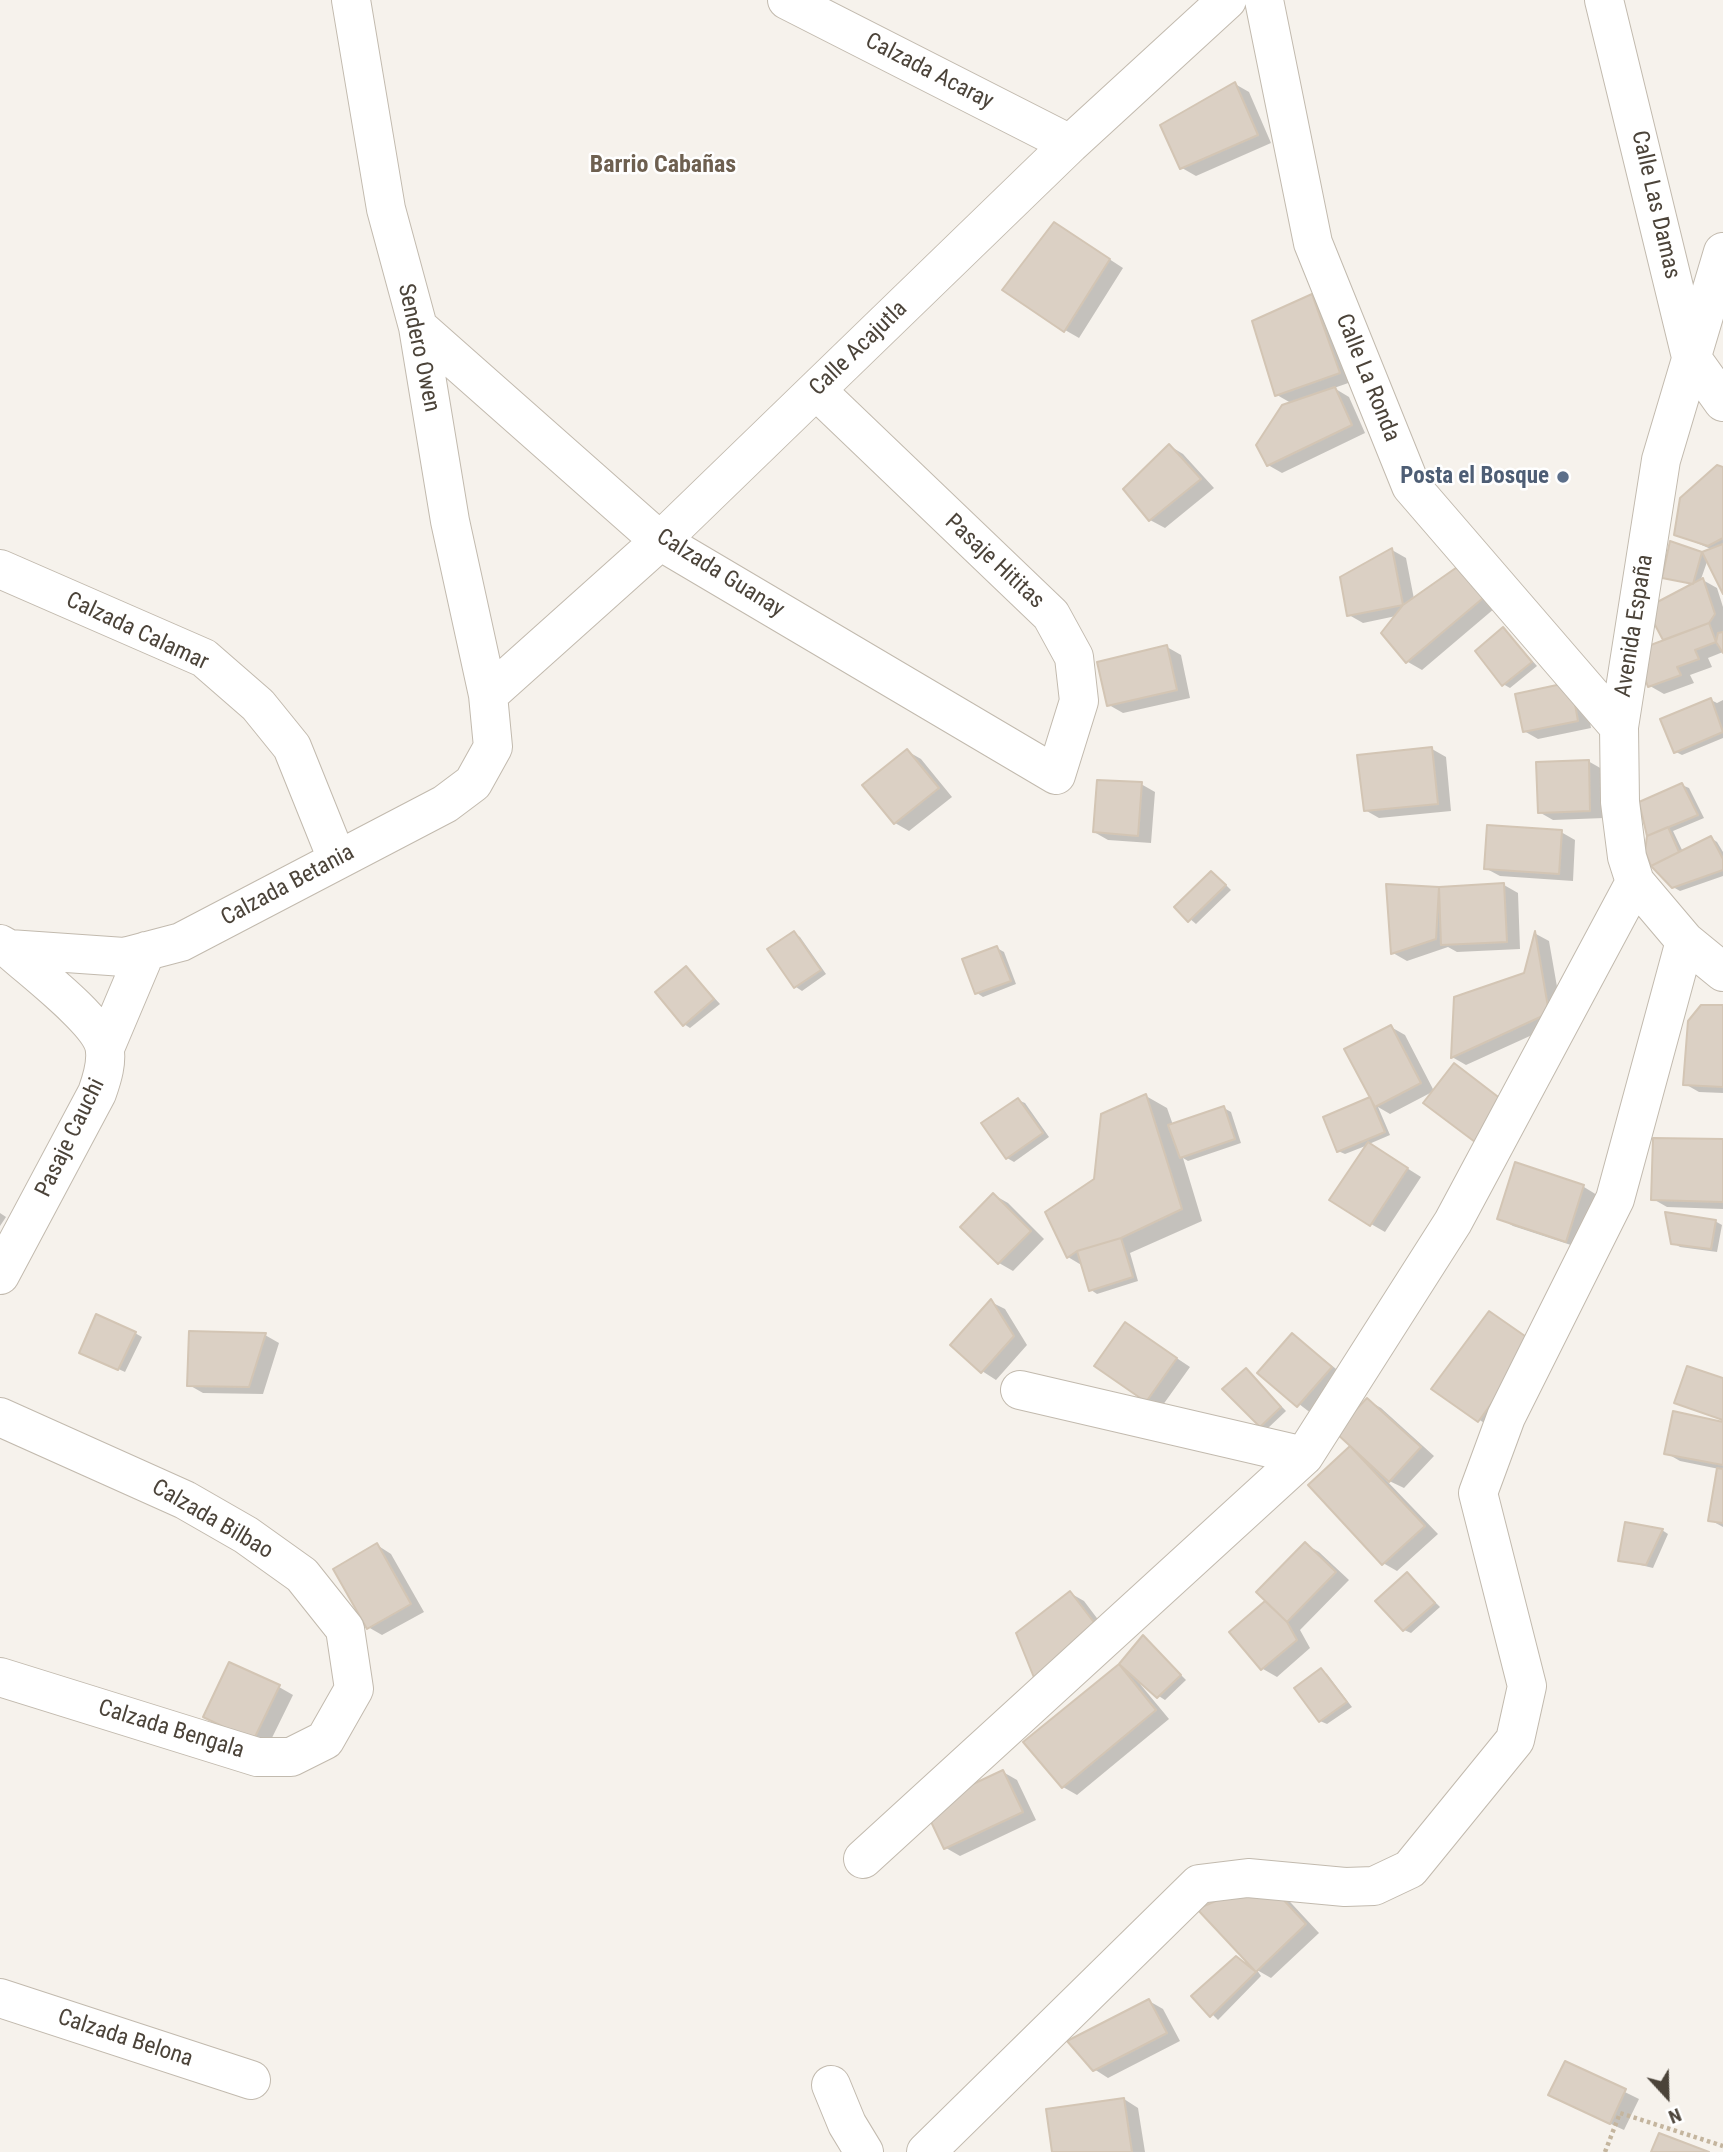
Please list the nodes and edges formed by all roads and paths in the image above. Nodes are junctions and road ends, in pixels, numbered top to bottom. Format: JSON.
{"nodes":[{"id":1,"x":351,"y":0,"type":"edge"},
{"id":2,"x":787,"y":0,"type":"edge"},
{"id":3,"x":1227,"y":0,"type":"edge"},
{"id":4,"x":1264,"y":0,"type":"edge"},
{"id":5,"x":1604,"y":0,"type":"edge"},
{"id":6,"x":1070,"y":144,"type":"junction"},
{"id":7,"x":1723,"y":252,"type":"edge"},
{"id":8,"x":418,"y":327,"type":"junction"},
{"id":9,"x":1691,"y":356,"type":"junction"},
{"id":10,"x":817,"y":391,"type":"junction"},
{"id":11,"x":1723,"y":402,"type":"edge"},
{"id":12,"x":660,"y":541,"type":"junction"},
{"id":13,"x":0,"y":569,"type":"edge"},
{"id":14,"x":488,"y":695,"type":"junction"},
{"id":15,"x":1619,"y":727,"type":"junction"},
{"id":16,"x":1056,"y":775,"type":"joint"},
{"id":17,"x":337,"y":859,"type":"junction"},
{"id":18,"x":1635,"y":882,"type":"junction"},
{"id":19,"x":1685,"y":941,"type":"junction"},
{"id":20,"x":4,"y":946,"type":"edge"},
{"id":21,"x":146,"y":951,"type":"junction"},
{"id":22,"x":1723,"y":972,"type":"edge"},
{"id":23,"x":105,"y":1048,"type":"junction"},
{"id":24,"x":0,"y":1275,"type":"edge"},
{"id":25,"x":1020,"y":1390,"type":"dead end"},
{"id":26,"x":0,"y":1418,"type":"edge"},
{"id":27,"x":1304,"y":1456,"type":"junction"},
{"id":28,"x":0,"y":1677,"type":"edge"},
{"id":29,"x":354,"y":1689,"type":"joint"},
{"id":30,"x":863,"y":1859,"type":"dead end"},
{"id":31,"x":0,"y":1998,"type":"edge"},
{"id":32,"x":251,"y":2080,"type":"dead end"},
{"id":33,"x":831,"y":2085,"type":"dead end"},
{"id":34,"x":1723,"y":2146,"type":"edge"},
{"id":35,"x":864,"y":2152,"type":"edge"},
{"id":36,"x":926,"y":2152,"type":"edge"},
{"id":37,"x":1605,"y":2152,"type":"edge"}],
"edges":[{"from":1,"to":8,"type":"street","name":"Sendero Owen"},
{"from":2,"to":6,"type":"street","name":"Calzada Acaray"},
{"from":3,"to":6,"type":"street","name":"Calle Acajutla"},
{"from":4,"to":15,"type":"street","name":"Calle La Ronda"},
{"from":5,"to":9,"type":"street","name":"Calle Las Damas"},
{"from":6,"to":10,"type":"street","name":"Calle Acajutla"},
{"from":7,"to":9,"type":"street","name":"Avenida España"},
{"from":8,"to":12,"type":"street","name":"Calzada Guanay"},
{"from":8,"to":14,"type":"street","name":"Sendero Owen"},
{"from":9,"to":11,"type":"street","name":"Calle Las Damas"},
{"from":9,"to":15,"type":"street","name":"Avenida España"},
{"from":10,"to":12,"type":"street","name":"Calle Acajutla"},
{"from":10,"to":16,"type":"street","name":"Pasaje Hititas"},
{"from":12,"to":14,"type":"street","name":"Calle Acajutla"},
{"from":12,"to":16,"type":"street","name":"Calzada Guanay"},
{"from":13,"to":17,"type":"street","name":"Calzada Calamar"},
{"from":14,"to":17,"type":"street","name":"Calzada Betania"},
{"from":15,"to":18,"type":"street","name":"Avenida España"},
{"from":17,"to":21,"type":"street","name":"Calzada Betania"},
{"from":18,"to":19,"type":"street","name":"Avenida España"},
{"from":18,"to":27,"type":"street"},
{"from":19,"to":22,"type":"street","name":"Avenida España"},
{"from":19,"to":36,"type":"street"},
{"from":20,"to":21,"type":"street","name":"Calzada Betania"},
{"from":20,"to":23,"type":"street","name":"Pasaje Cauchi"},
{"from":21,"to":23,"type":"street"},
{"from":23,"to":24,"type":"street","name":"Pasaje Cauchi"},
{"from":25,"to":27,"type":"street"},
{"from":26,"to":29,"type":"street","name":"Calzada Bilbao"},
{"from":27,"to":30,"type":"street"},
{"from":28,"to":29,"type":"street","name":"Calzada Bengala"},
{"from":31,"to":32,"type":"street","name":"Calzada Belona"},
{"from":33,"to":35,"type":"street"},
{"from":34,"to":37,"type":"path"}]}
